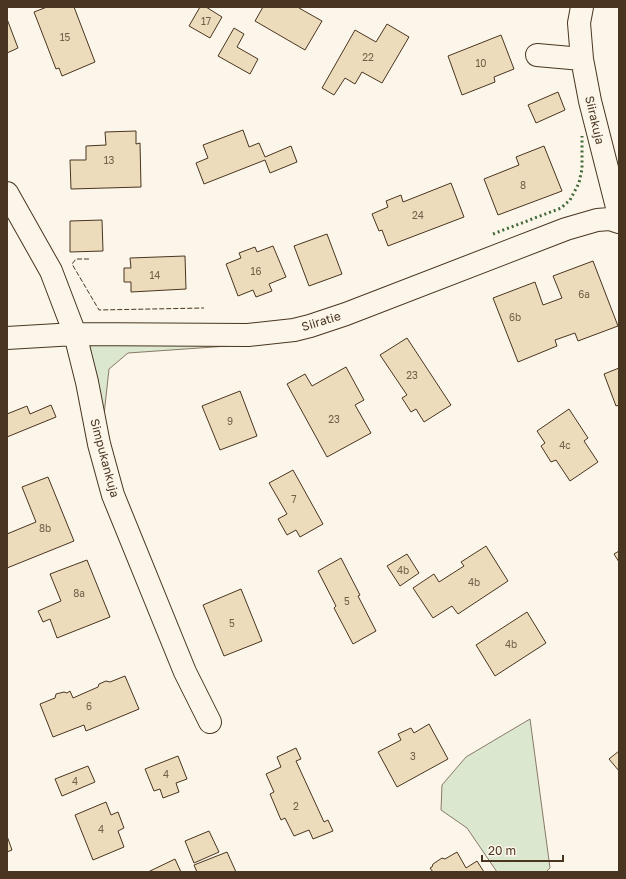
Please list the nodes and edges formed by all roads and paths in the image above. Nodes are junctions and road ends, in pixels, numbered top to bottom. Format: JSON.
{"nodes":[{"id":1,"x":580,"y":15,"type":"edge"},
{"id":2,"x":537,"y":55,"type":"dead end"},
{"id":3,"x":582,"y":59,"type":"junction"},
{"id":4,"x":613,"y":164,"type":"edge"},
{"id":5,"x":7,"y":193,"type":"edge"},
{"id":6,"x":619,"y":215,"type":"edge"},
{"id":7,"x":619,"y":222,"type":"edge"},
{"id":8,"x":75,"y":334,"type":"junction"},
{"id":9,"x":7,"y":338,"type":"edge"},
{"id":10,"x":210,"y":722,"type":"dead end"}],
"edges":[{"from":1,"to":3,"type":"street","name":"Siirakuja"},
{"from":2,"to":3,"type":"street"},
{"from":3,"to":4,"type":"street","name":"Siirakuja"},
{"from":4,"to":6,"type":"street","name":"Siirakuja"},
{"from":5,"to":8,"type":"street","name":"Simpukankuja"},
{"from":7,"to":8,"type":"street","name":"Siiratie"},
{"from":8,"to":9,"type":"street","name":"Siiratie"},
{"from":8,"to":10,"type":"street","name":"Simpukankuja"}]}
